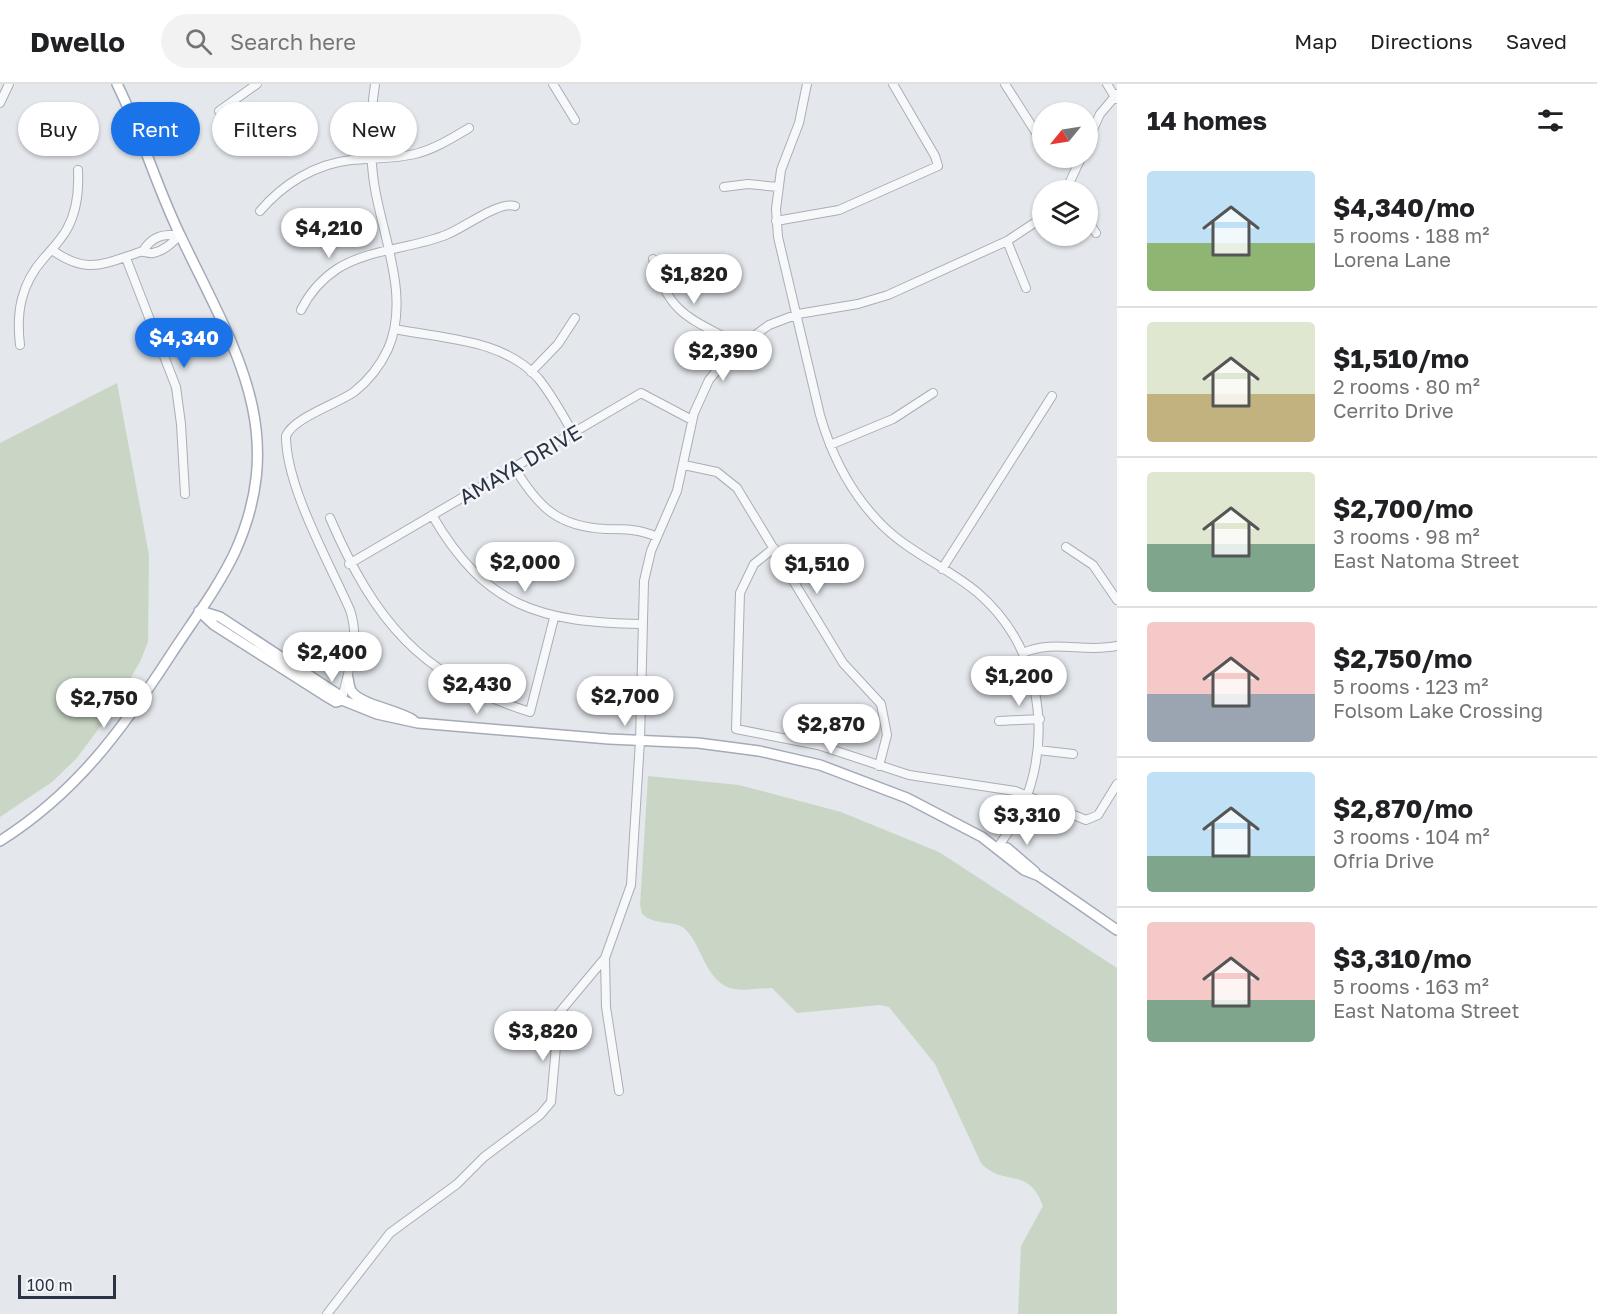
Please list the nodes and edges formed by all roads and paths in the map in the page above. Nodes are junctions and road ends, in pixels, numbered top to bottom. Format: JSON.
{"nodes":[{"id":1,"x":9,"y":84,"type":"edge"},
{"id":2,"x":117,"y":84,"type":"edge"},
{"id":3,"x":257,"y":84,"type":"edge"},
{"id":4,"x":375,"y":84,"type":"edge"},
{"id":5,"x":553,"y":84,"type":"edge"},
{"id":6,"x":807,"y":84,"type":"edge"},
{"id":7,"x":893,"y":84,"type":"edge"},
{"id":8,"x":1005,"y":84,"type":"edge"},
{"id":9,"x":1107,"y":84,"type":"edge"},
{"id":10,"x":1116,"y":97,"type":"edge"},
{"id":11,"x":232,"y":102,"type":"edge"},
{"id":12,"x":0,"y":103,"type":"edge"},
{"id":13,"x":1098,"y":118,"type":"edge"},
{"id":14,"x":575,"y":120,"type":"dead end"},
{"id":15,"x":1032,"y":126,"type":"edge"},
{"id":16,"x":469,"y":128,"type":"dead end"},
{"id":17,"x":371,"y":159,"type":"junction"},
{"id":18,"x":78,"y":170,"type":"dead end"},
{"id":19,"x":778,"y":187,"type":"junction"},
{"id":20,"x":724,"y":188,"type":"dead end"},
{"id":21,"x":515,"y":206,"type":"dead end"},
{"id":22,"x":260,"y":211,"type":"dead end"},
{"id":23,"x":777,"y":221,"type":"junction"},
{"id":24,"x":1032,"y":225,"type":"edge"},
{"id":25,"x":180,"y":235,"type":"junction"},
{"id":26,"x":1007,"y":241,"type":"junction"},
{"id":27,"x":52,"y":250,"type":"junction"},
{"id":28,"x":143,"y":251,"type":"junction"},
{"id":29,"x":387,"y":251,"type":"junction"},
{"id":30,"x":126,"y":258,"type":"junction"},
{"id":31,"x":653,"y":259,"type":"dead end"},
{"id":32,"x":1026,"y":288,"type":"dead end"},
{"id":33,"x":301,"y":310,"type":"dead end"},
{"id":34,"x":798,"y":314,"type":"junction"},
{"id":35,"x":575,"y":318,"type":"dead end"},
{"id":36,"x":396,"y":329,"type":"junction"},
{"id":37,"x":20,"y":345,"type":"dead end"},
{"id":38,"x":739,"y":345,"type":"junction"},
{"id":39,"x":531,"y":372,"type":"junction"},
{"id":40,"x":933,"y":393,"type":"dead end"},
{"id":41,"x":1052,"y":396,"type":"dead end"},
{"id":42,"x":692,"y":420,"type":"junction"},
{"id":43,"x":573,"y":433,"type":"junction"},
{"id":44,"x":830,"y":445,"type":"junction"},
{"id":45,"x":684,"y":465,"type":"junction"},
{"id":46,"x":514,"y":467,"type":"junction"},
{"id":47,"x":185,"y":494,"type":"dead end"},
{"id":48,"x":432,"y":515,"type":"junction"},
{"id":49,"x":330,"y":518,"type":"dead end"},
{"id":50,"x":657,"y":537,"type":"junction"},
{"id":51,"x":1066,"y":547,"type":"dead end"},
{"id":52,"x":774,"y":548,"type":"junction"},
{"id":53,"x":349,"y":564,"type":"junction"},
{"id":54,"x":942,"y":569,"type":"junction"},
{"id":55,"x":1117,"y":600,"type":"edge"},
{"id":56,"x":199,"y":610,"type":"junction"},
{"id":57,"x":554,"y":618,"type":"junction"},
{"id":58,"x":642,"y":624,"type":"junction"},
{"id":59,"x":1117,"y":646,"type":"edge"},
{"id":60,"x":1023,"y":654,"type":"junction"},
{"id":61,"x":348,"y":678,"type":"junction"},
{"id":62,"x":342,"y":700,"type":"junction"},
{"id":63,"x":1040,"y":719,"type":"junction"},
{"id":64,"x":999,"y":721,"type":"dead end"},
{"id":65,"x":418,"y":723,"type":"junction"},
{"id":66,"x":640,"y":741,"type":"junction"},
{"id":67,"x":1038,"y":750,"type":"junction"},
{"id":68,"x":1073,"y":754,"type":"dead end"},
{"id":69,"x":879,"y":766,"type":"junction"},
{"id":70,"x":1117,"y":784,"type":"edge"},
{"id":71,"x":1027,"y":796,"type":"junction"},
{"id":72,"x":0,"y":841,"type":"edge"},
{"id":73,"x":998,"y":847,"type":"junction"},
{"id":74,"x":1117,"y":930,"type":"edge"},
{"id":75,"x":605,"y":958,"type":"junction"},
{"id":76,"x":619,"y":1090,"type":"dead end"},
{"id":77,"x":327,"y":1314,"type":"edge"}],
"edges":[{"from":1,"to":12,"type":"street"},
{"from":2,"to":25,"type":"main road"},
{"from":3,"to":11,"type":"street"},
{"from":4,"to":17,"type":"street"},
{"from":5,"to":14,"type":"street"},
{"from":6,"to":19,"type":"street"},
{"from":7,"to":23,"type":"street"},
{"from":8,"to":15,"type":"street"},
{"from":9,"to":10,"type":"street"},
{"from":10,"to":13,"type":"street"},
{"from":16,"to":17,"type":"street"},
{"from":17,"to":22,"type":"street"},
{"from":17,"to":29,"type":"street"},
{"from":18,"to":27,"type":"street"},
{"from":19,"to":20,"type":"street"},
{"from":19,"to":23,"type":"street"},
{"from":21,"to":29,"type":"street"},
{"from":23,"to":34,"type":"street"},
{"from":24,"to":26,"type":"street"},
{"from":25,"to":28,"type":"street"},
{"from":25,"to":28,"type":"street"},
{"from":25,"to":56,"type":"main road"},
{"from":26,"to":32,"type":"street"},
{"from":26,"to":34,"type":"street"},
{"from":27,"to":30,"type":"street"},
{"from":27,"to":37,"type":"street"},
{"from":28,"to":30,"type":"street"},
{"from":29,"to":33,"type":"street"},
{"from":29,"to":36,"type":"street"},
{"from":30,"to":47,"type":"street"},
{"from":31,"to":38,"type":"street"},
{"from":34,"to":38,"type":"street"},
{"from":34,"to":44,"type":"street"},
{"from":35,"to":39,"type":"street"},
{"from":36,"to":39,"type":"street"},
{"from":36,"to":61,"type":"street"},
{"from":38,"to":42,"type":"street"},
{"from":39,"to":43,"type":"street"},
{"from":40,"to":44,"type":"street"},
{"from":41,"to":54,"type":"street"},
{"from":42,"to":43,"type":"street","name":"AMAYA DRIVE"},
{"from":42,"to":45,"type":"street"},
{"from":43,"to":46,"type":"street","name":"AMAYA DRIVE"},
{"from":44,"to":54,"type":"street"},
{"from":45,"to":50,"type":"street"},
{"from":45,"to":52,"type":"street"},
{"from":46,"to":48,"type":"street","name":"AMAYA DRIVE"},
{"from":46,"to":50,"type":"street"},
{"from":48,"to":53,"type":"street","name":"AMAYA DRIVE"},
{"from":48,"to":57,"type":"street"},
{"from":49,"to":53,"type":"street"},
{"from":50,"to":58,"type":"street"},
{"from":51,"to":55,"type":"street"},
{"from":52,"to":69,"type":"street"},
{"from":52,"to":69,"type":"street"},
{"from":53,"to":57,"type":"street"},
{"from":54,"to":60,"type":"street"},
{"from":56,"to":62,"type":"main road"},
{"from":56,"to":72,"type":"main road"},
{"from":57,"to":58,"type":"street"},
{"from":58,"to":66,"type":"street"},
{"from":59,"to":60,"type":"street"},
{"from":60,"to":63,"type":"street"},
{"from":61,"to":62,"type":"street"},
{"from":61,"to":65,"type":"main road"},
{"from":62,"to":65,"type":"main road"},
{"from":63,"to":64,"type":"street"},
{"from":63,"to":67,"type":"street"},
{"from":65,"to":66,"type":"main road"},
{"from":66,"to":73,"type":"main road"},
{"from":66,"to":75,"type":"street"},
{"from":67,"to":68,"type":"street"},
{"from":67,"to":71,"type":"street"},
{"from":69,"to":71,"type":"street"},
{"from":70,"to":71,"type":"street"},
{"from":71,"to":73,"type":"street"},
{"from":73,"to":74,"type":"main road"},
{"from":75,"to":76,"type":"street"},
{"from":75,"to":77,"type":"street"}]}
